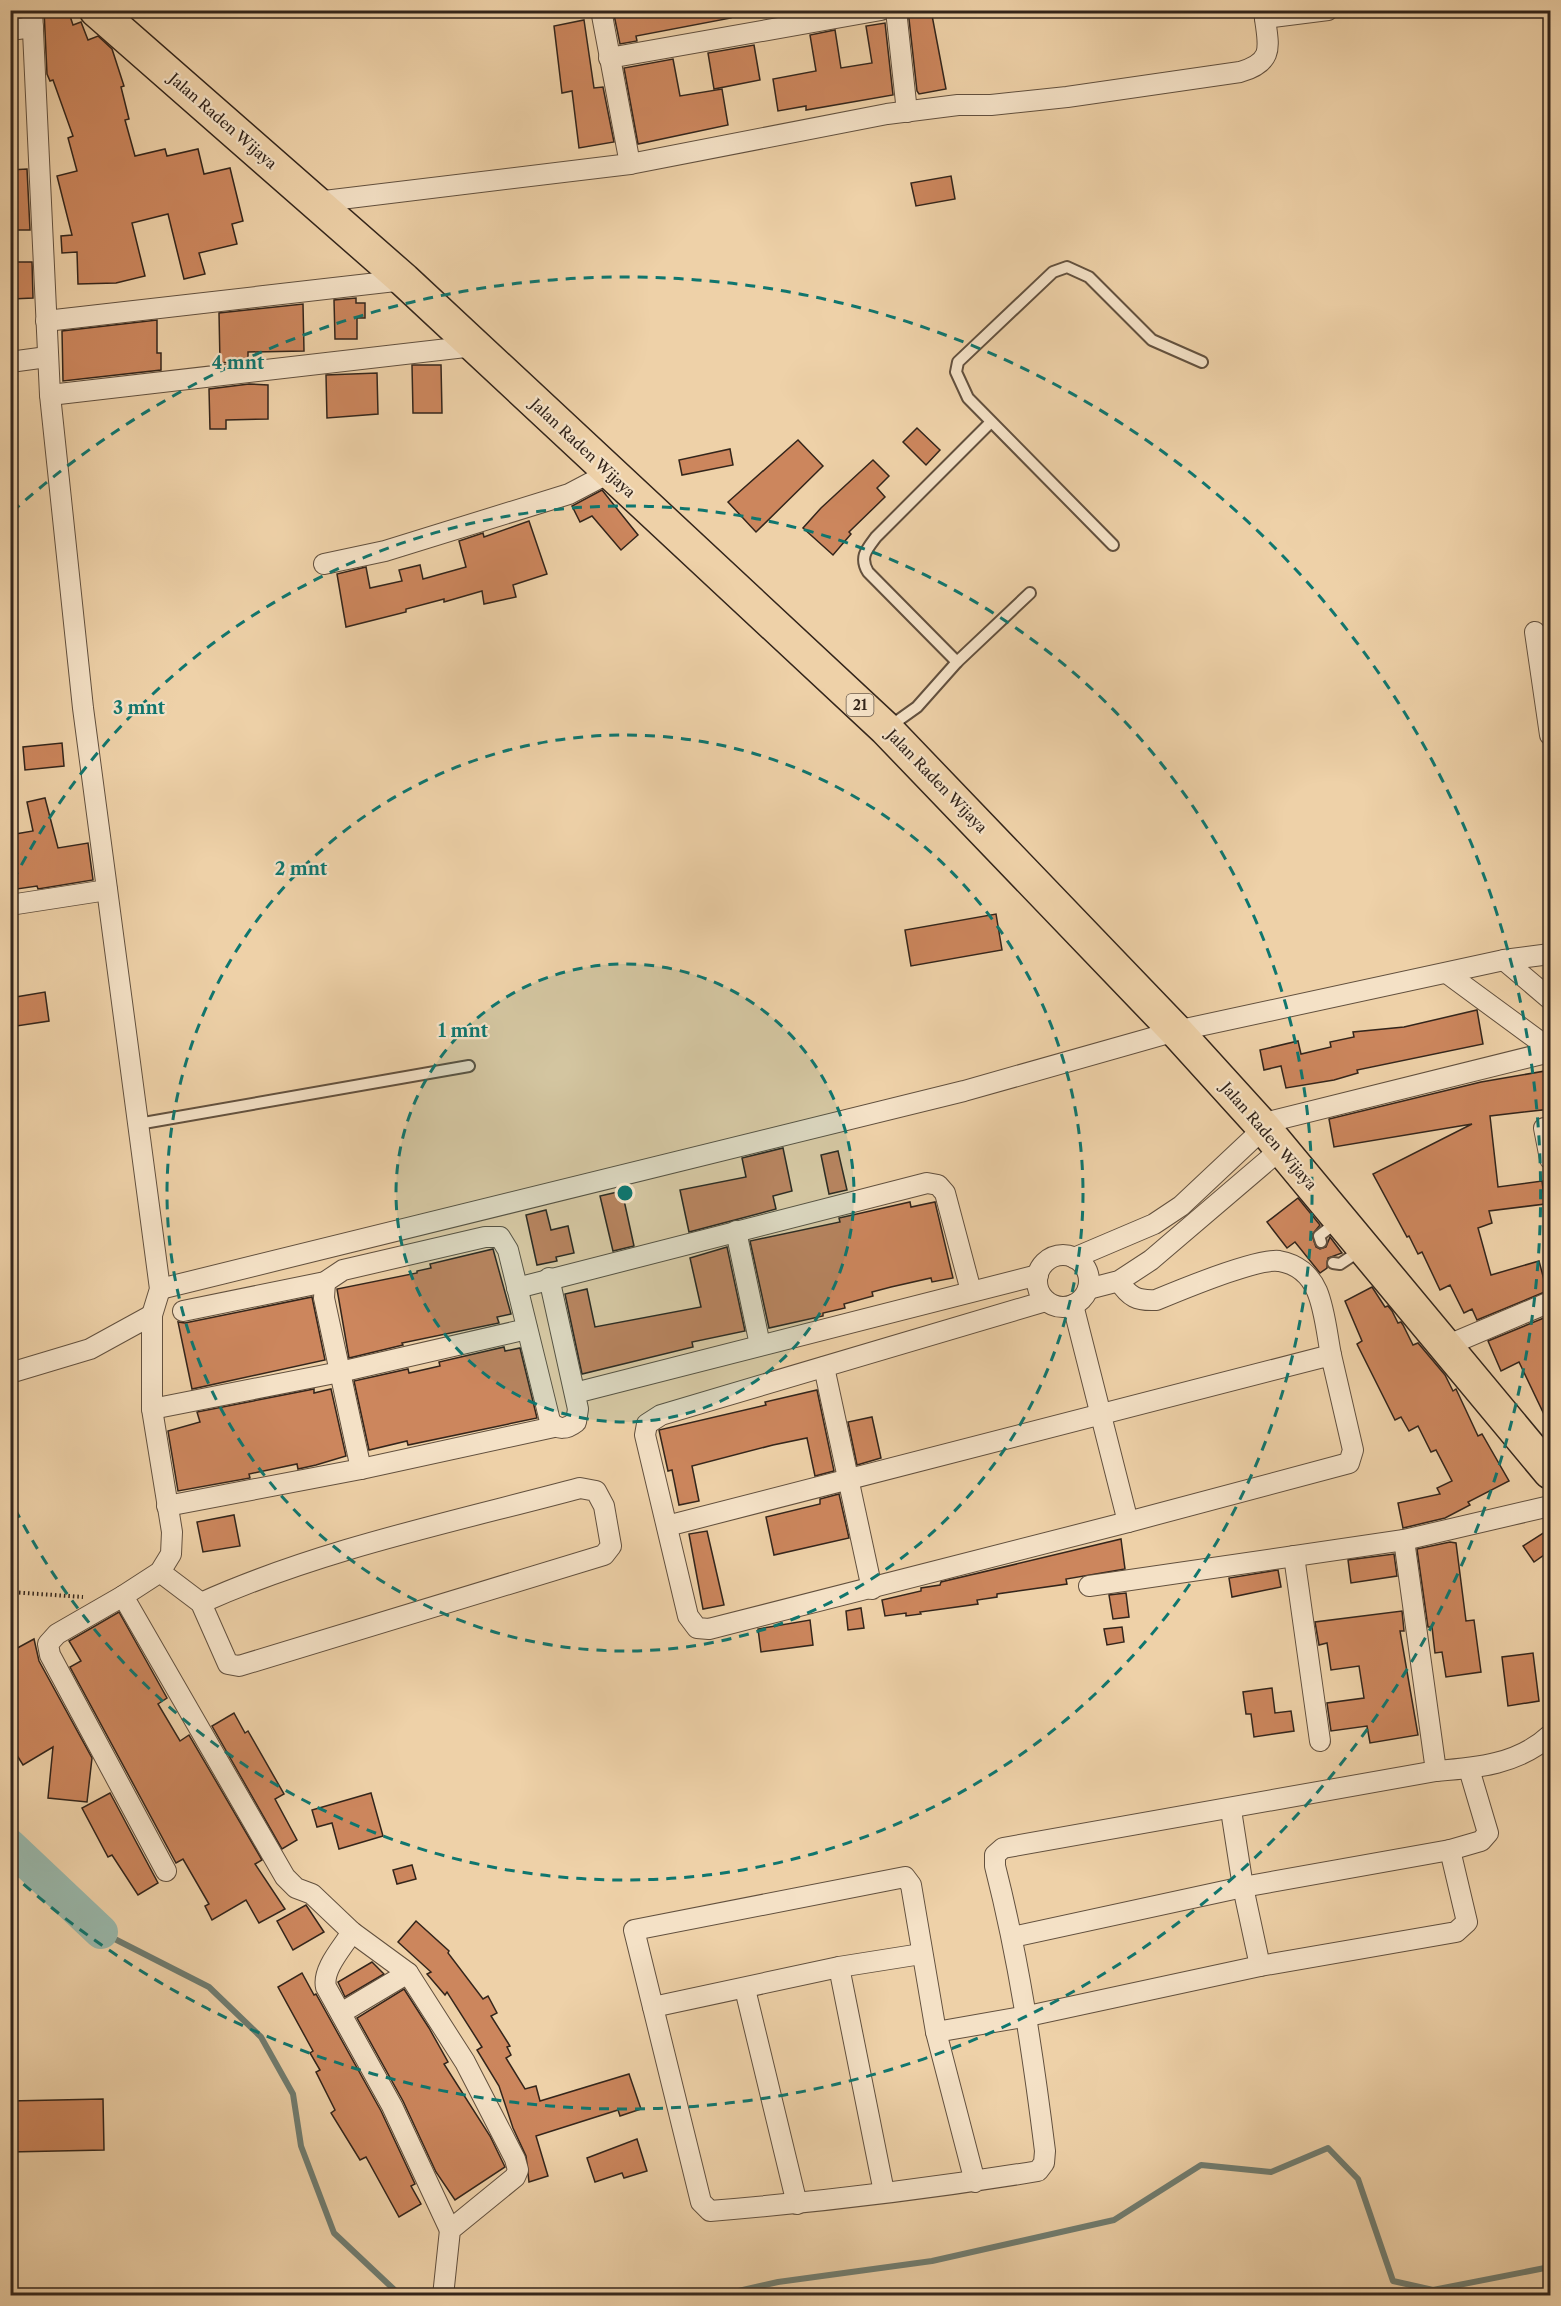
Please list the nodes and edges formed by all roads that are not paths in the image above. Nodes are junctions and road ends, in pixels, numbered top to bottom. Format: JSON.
{"nodes":[{"id":1,"x":96,"y":10,"type":"edge"},
{"id":2,"x":601,"y":10,"type":"edge"},
{"id":3,"x":881,"y":10,"type":"edge"},
{"id":4,"x":896,"y":10,"type":"edge"},
{"id":5,"x":1328,"y":10,"type":"edge"},
{"id":6,"x":1264,"y":14,"type":"edge"},
{"id":7,"x":823,"y":15,"type":"edge"},
{"id":8,"x":32,"y":19,"type":"edge"},
{"id":9,"x":10,"y":30,"type":"edge"},
{"id":10,"x":609,"y":58,"type":"junction"},
{"id":11,"x":907,"y":112,"type":"junction"},
{"id":12,"x":630,"y":164,"type":"junction"},
{"id":13,"x":316,"y":202,"type":"junction"},
{"id":14,"x":404,"y":280,"type":"junction"},
{"id":15,"x":46,"y":321,"type":"junction"},
{"id":16,"x":474,"y":346,"type":"junction"},
{"id":17,"x":47,"y":357,"type":"junction"},
{"id":18,"x":10,"y":362,"type":"edge"},
{"id":19,"x":1202,"y":362,"type":"dead end"},
{"id":20,"x":50,"y":395,"type":"junction"},
{"id":21,"x":991,"y":422,"type":"junction"},
{"id":22,"x":609,"y":473,"type":"junction"},
{"id":23,"x":1113,"y":545,"type":"dead end"},
{"id":24,"x":324,"y":564,"type":"dead end"},
{"id":25,"x":1030,"y":593,"type":"dead end"},
{"id":26,"x":1536,"y":632,"type":"dead end"},
{"id":27,"x":957,"y":662,"type":"junction"},
{"id":28,"x":886,"y":729,"type":"junction"},
{"id":29,"x":1551,"y":735,"type":"edge"},
{"id":30,"x":107,"y":890,"type":"junction"},
{"id":31,"x":10,"y":905,"type":"edge"},
{"id":32,"x":1551,"y":954,"type":"edge"},
{"id":33,"x":1504,"y":960,"type":"junction"},
{"id":34,"x":1448,"y":974,"type":"junction"},
{"id":35,"x":1551,"y":999,"type":"edge"},
{"id":36,"x":1176,"y":1031,"type":"junction"},
{"id":37,"x":1551,"y":1051,"type":"edge"},
{"id":38,"x":469,"y":1066,"type":"dead end"},
{"id":39,"x":138,"y":1124,"type":"junction"},
{"id":40,"x":1544,"y":1128,"type":"dead end"},
{"id":41,"x":1268,"y":1134,"type":"junction"},
{"id":42,"x":1551,"y":1159,"type":"edge"},
{"id":43,"x":1181,"y":1206,"type":"junction"},
{"id":44,"x":1194,"y":1222,"type":"junction"},
{"id":45,"x":736,"y":1231,"type":"junction"},
{"id":46,"x":1364,"y":1249,"type":"junction"},
{"id":47,"x":1074,"y":1258,"type":"junction"},
{"id":48,"x":1333,"y":1263,"type":"dead end"},
{"id":49,"x":1038,"y":1275,"type":"junction"},
{"id":50,"x":549,"y":1278,"type":"junction"},
{"id":51,"x":1119,"y":1281,"type":"junction"},
{"id":52,"x":325,"y":1282,"type":"junction"},
{"id":53,"x":517,"y":1288,"type":"junction"},
{"id":54,"x":160,"y":1289,"type":"junction"},
{"id":55,"x":1088,"y":1289,"type":"junction"},
{"id":56,"x":971,"y":1291,"type":"junction"},
{"id":57,"x":1046,"y":1301,"type":"junction"},
{"id":58,"x":1551,"y":1302,"type":"edge"},
{"id":59,"x":1073,"y":1305,"type":"junction"},
{"id":60,"x":183,"y":1311,"type":"dead end"},
{"id":61,"x":152,"y":1315,"type":"junction"},
{"id":62,"x":527,"y":1329,"type":"junction"},
{"id":63,"x":760,"y":1345,"type":"junction"},
{"id":64,"x":1446,"y":1346,"type":"junction"},
{"id":65,"x":1331,"y":1355,"type":"junction"},
{"id":66,"x":824,"y":1367,"type":"junction"},
{"id":67,"x":340,"y":1372,"type":"junction"},
{"id":68,"x":10,"y":1374,"type":"edge"},
{"id":69,"x":575,"y":1393,"type":"junction"},
{"id":70,"x":152,"y":1409,"type":"junction"},
{"id":71,"x":1100,"y":1413,"type":"junction"},
{"id":72,"x":554,"y":1426,"type":"junction"},
{"id":73,"x":361,"y":1469,"type":"junction"},
{"id":74,"x":1551,"y":1472,"type":"edge"},
{"id":75,"x":848,"y":1482,"type":"junction"},
{"id":76,"x":167,"y":1506,"type":"junction"},
{"id":77,"x":1551,"y":1506,"type":"edge"},
{"id":78,"x":1128,"y":1522,"type":"junction"},
{"id":79,"x":667,"y":1526,"type":"junction"},
{"id":80,"x":1404,"y":1540,"type":"junction"},
{"id":81,"x":1293,"y":1556,"type":"junction"},
{"id":82,"x":160,"y":1572,"type":"junction"},
{"id":83,"x":1089,"y":1586,"type":"dead end"},
{"id":84,"x":872,"y":1589,"type":"junction"},
{"id":85,"x":123,"y":1596,"type":"junction"},
{"id":86,"x":201,"y":1603,"type":"junction"},
{"id":87,"x":1551,"y":1735,"type":"edge"},
{"id":88,"x":1320,"y":1741,"type":"dead end"},
{"id":89,"x":1469,"y":1769,"type":"junction"},
{"id":90,"x":1436,"y":1771,"type":"junction"},
{"id":91,"x":1231,"y":1810,"type":"junction"},
{"id":92,"x":1450,"y":1850,"type":"junction"},
{"id":93,"x":166,"y":1871,"type":"dead end"},
{"id":94,"x":1243,"y":1887,"type":"junction"},
{"id":95,"x":352,"y":1932,"type":"junction"},
{"id":96,"x":1012,"y":1936,"type":"junction"},
{"id":97,"x":921,"y":1954,"type":"junction"},
{"id":98,"x":1260,"y":1966,"type":"junction"},
{"id":99,"x":839,"y":1967,"type":"junction"},
{"id":100,"x":408,"y":1973,"type":"junction"},
{"id":101,"x":745,"y":1989,"type":"junction"},
{"id":102,"x":652,"y":2007,"type":"junction"},
{"id":103,"x":341,"y":2013,"type":"junction"},
{"id":104,"x":1028,"y":2016,"type":"junction"},
{"id":105,"x":936,"y":2032,"type":"junction"},
{"id":106,"x":975,"y":2182,"type":"junction"},
{"id":107,"x":884,"y":2192,"type":"junction"},
{"id":108,"x":797,"y":2204,"type":"junction"},
{"id":109,"x":450,"y":2230,"type":"junction"},
{"id":110,"x":443,"y":2295,"type":"edge"}],
"edges":[{"from":1,"to":13,"type":"highway","name":"Jalan Raden Wijaya","number":"21"},
{"from":2,"to":10,"type":"street"},
{"from":3,"to":7,"type":"street"},
{"from":4,"to":11,"type":"street"},
{"from":5,"to":6,"type":"street"},
{"from":6,"to":11,"type":"street"},
{"from":7,"to":10,"type":"street"},
{"from":8,"to":9,"type":"street"},
{"from":8,"to":15,"type":"street"},
{"from":10,"to":12,"type":"street"},
{"from":11,"to":12,"type":"street"},
{"from":12,"to":13,"type":"street"},
{"from":13,"to":14,"type":"highway","name":"Jalan Raden Wijaya","number":"21"},
{"from":14,"to":15,"type":"street"},
{"from":14,"to":16,"type":"highway","name":"Jalan Raden Wijaya","number":"21"},
{"from":15,"to":17,"type":"street"},
{"from":16,"to":20,"type":"street"},
{"from":16,"to":22,"type":"highway","name":"Jalan Raden Wijaya","number":"21"},
{"from":17,"to":18,"type":"street"},
{"from":17,"to":20,"type":"street"},
{"from":19,"to":21,"type":"lane"},
{"from":20,"to":30,"type":"street"},
{"from":21,"to":23,"type":"lane"},
{"from":21,"to":27,"type":"lane"},
{"from":22,"to":24,"type":"street"},
{"from":22,"to":28,"type":"highway","name":"Jalan Raden Wijaya","number":"21"},
{"from":25,"to":27,"type":"lane"},
{"from":26,"to":29,"type":"street"},
{"from":27,"to":28,"type":"lane"},
{"from":28,"to":36,"type":"highway","name":"Jalan Raden Wijaya","number":"21"},
{"from":30,"to":31,"type":"street"},
{"from":30,"to":39,"type":"street"},
{"from":32,"to":33,"type":"street"},
{"from":33,"to":34,"type":"street"},
{"from":33,"to":35,"type":"street"},
{"from":34,"to":36,"type":"street"},
{"from":34,"to":37,"type":"street"},
{"from":36,"to":41,"type":"highway","name":"Jalan Raden Wijaya","number":"21"},
{"from":36,"to":54,"type":"street"},
{"from":37,"to":41,"type":"street"},
{"from":38,"to":39,"type":"lane"},
{"from":39,"to":54,"type":"street"},
{"from":40,"to":42,"type":"street"},
{"from":41,"to":43,"type":"street"},
{"from":41,"to":44,"type":"street"},
{"from":41,"to":46,"type":"highway","name":"Jalan Raden Wijaya","number":"21"},
{"from":43,"to":44,"type":"street"},
{"from":43,"to":47,"type":"street"},
{"from":44,"to":51,"type":"street"},
{"from":45,"to":50,"type":"street"},
{"from":45,"to":56,"type":"street"},
{"from":45,"to":63,"type":"street"},
{"from":46,"to":48,"type":"lane"},
{"from":46,"to":64,"type":"highway","name":"Jalan Raden Wijaya","number":"21"},
{"from":47,"to":49,"type":"street"},
{"from":47,"to":55,"type":"street"},
{"from":49,"to":56,"type":"street"},
{"from":49,"to":57,"type":"street"},
{"from":50,"to":53,"type":"street"},
{"from":50,"to":69,"type":"street"},
{"from":51,"to":55,"type":"street"},
{"from":51,"to":65,"type":"street"},
{"from":52,"to":53,"type":"street"},
{"from":52,"to":60,"type":"street"},
{"from":52,"to":67,"type":"street"},
{"from":53,"to":62,"type":"street"},
{"from":54,"to":61,"type":"street"},
{"from":55,"to":59,"type":"street"},
{"from":56,"to":63,"type":"street"},
{"from":57,"to":59,"type":"street"},
{"from":57,"to":66,"type":"street"},
{"from":58,"to":64,"type":"street"},
{"from":59,"to":71,"type":"street"},
{"from":61,"to":68,"type":"street"},
{"from":61,"to":70,"type":"street"},
{"from":62,"to":67,"type":"street"},
{"from":62,"to":72,"type":"street"},
{"from":63,"to":69,"type":"street"},
{"from":64,"to":74,"type":"highway","name":"Jalan Raden Wijaya","number":"21"},
{"from":65,"to":71,"type":"street"},
{"from":65,"to":78,"type":"street"},
{"from":66,"to":75,"type":"street"},
{"from":66,"to":79,"type":"street"},
{"from":67,"to":70,"type":"street"},
{"from":67,"to":73,"type":"street"},
{"from":69,"to":72,"type":"street"},
{"from":70,"to":76,"type":"street"},
{"from":71,"to":75,"type":"street"},
{"from":71,"to":78,"type":"street"},
{"from":72,"to":73,"type":"street"},
{"from":73,"to":76,"type":"street"},
{"from":75,"to":79,"type":"street"},
{"from":75,"to":84,"type":"street"},
{"from":76,"to":82,"type":"street"},
{"from":77,"to":80,"type":"street"},
{"from":78,"to":84,"type":"street"},
{"from":79,"to":84,"type":"street"},
{"from":80,"to":81,"type":"street"},
{"from":80,"to":90,"type":"street"},
{"from":81,"to":83,"type":"street"},
{"from":81,"to":88,"type":"street"},
{"from":82,"to":85,"type":"street"},
{"from":82,"to":86,"type":"street"},
{"from":85,"to":93,"type":"street"},
{"from":85,"to":95,"type":"street"},
{"from":86,"to":86,"type":"street"},
{"from":87,"to":89,"type":"street"},
{"from":89,"to":90,"type":"street"},
{"from":89,"to":92,"type":"street"},
{"from":90,"to":91,"type":"street"},
{"from":91,"to":94,"type":"street"},
{"from":91,"to":96,"type":"street"},
{"from":92,"to":94,"type":"street"},
{"from":92,"to":98,"type":"street"},
{"from":94,"to":96,"type":"street"},
{"from":94,"to":98,"type":"street"},
{"from":95,"to":100,"type":"street"},
{"from":95,"to":103,"type":"street"},
{"from":96,"to":104,"type":"street"},
{"from":97,"to":99,"type":"street"},
{"from":97,"to":102,"type":"street"},
{"from":97,"to":105,"type":"street"},
{"from":98,"to":104,"type":"street"},
{"from":99,"to":101,"type":"street"},
{"from":99,"to":107,"type":"street"},
{"from":100,"to":103,"type":"street"},
{"from":100,"to":109,"type":"street"},
{"from":101,"to":102,"type":"street"},
{"from":101,"to":108,"type":"street"},
{"from":102,"to":108,"type":"street"},
{"from":103,"to":109,"type":"street"},
{"from":104,"to":105,"type":"street"},
{"from":104,"to":106,"type":"street"},
{"from":105,"to":106,"type":"street"},
{"from":106,"to":107,"type":"street"},
{"from":107,"to":108,"type":"street"},
{"from":109,"to":110,"type":"street"}]}
